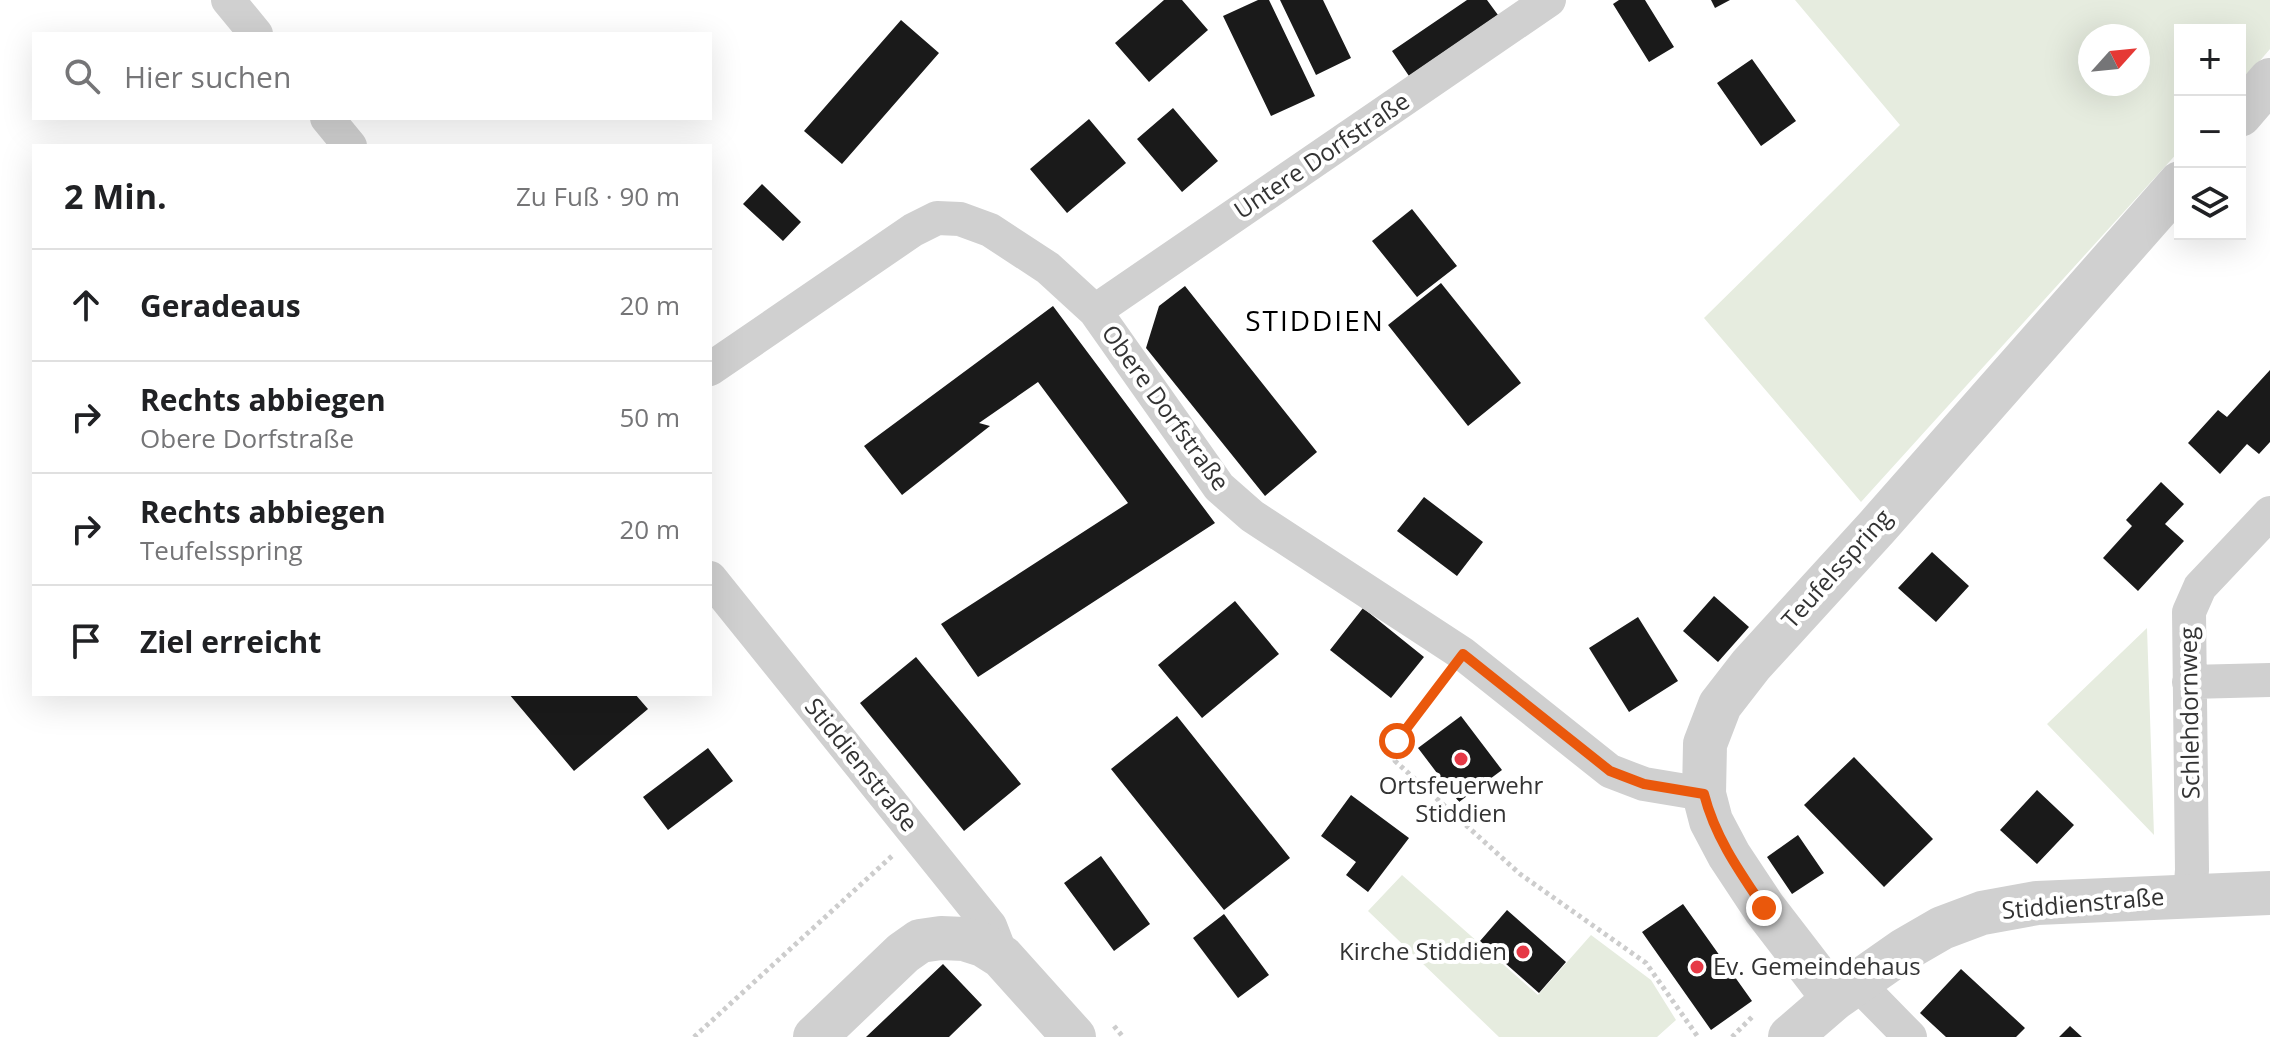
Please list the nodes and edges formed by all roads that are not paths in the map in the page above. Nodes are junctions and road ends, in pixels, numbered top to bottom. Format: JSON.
{"nodes":[{"id":1,"x":228,"y":0,"type":"edge"},
{"id":2,"x":1549,"y":0,"type":"edge"},
{"id":3,"x":254,"y":32,"type":"edge"},
{"id":4,"x":2270,"y":80,"type":"edge"},
{"id":5,"x":2246,"y":108,"type":"edge"},
{"id":6,"x":329,"y":120,"type":"edge"},
{"id":7,"x":348,"y":144,"type":"edge"},
{"id":8,"x":2174,"y":190,"type":"edge"},
{"id":9,"x":1095,"y":311,"type":"junction"},
{"id":10,"x":712,"y":368,"type":"edge"},
{"id":11,"x":2270,"y":513,"type":"edge"},
{"id":12,"x":712,"y":580,"type":"edge"},
{"id":13,"x":2270,"y":680,"type":"edge"},
{"id":14,"x":2189,"y":682,"type":"junction"},
{"id":15,"x":1704,"y":794,"type":"junction"},
{"id":16,"x":2270,"y":893,"type":"edge"},
{"id":17,"x":2190,"y":895,"type":"junction"},
{"id":18,"x":1002,"y":957,"type":"junction"},
{"id":19,"x":1846,"y":992,"type":"junction"},
{"id":20,"x":1777,"y":1022,"type":"edge"},
{"id":21,"x":815,"y":1037,"type":"edge"},
{"id":22,"x":1074,"y":1037,"type":"edge"},
{"id":23,"x":1910,"y":1037,"type":"edge"}],
"edges":[{"from":1,"to":3,"type":"street"},
{"from":2,"to":9,"type":"street","name":"Untere Dorfstraße"},
{"from":4,"to":5,"type":"street"},
{"from":6,"to":7,"type":"street"},
{"from":8,"to":15,"type":"street","name":"Teufelsspring"},
{"from":9,"to":10,"type":"street","name":"Obere Dorfstraße"},
{"from":9,"to":15,"type":"street","name":"Obere Dorfstraße"},
{"from":11,"to":14,"type":"street","name":"Schlehdornweg"},
{"from":12,"to":18,"type":"street","name":"Stiddienstraße"},
{"from":13,"to":14,"type":"street"},
{"from":14,"to":17,"type":"street","name":"Schlehdornweg"},
{"from":15,"to":19,"type":"street","name":"Teufelsspring"},
{"from":16,"to":17,"type":"street","name":"Stiddienstraße"},
{"from":17,"to":19,"type":"street","name":"Stiddienstraße"},
{"from":18,"to":21,"type":"street","name":"Stiddienstraße"},
{"from":18,"to":22,"type":"street","name":"Stiddienstraße"},
{"from":19,"to":20,"type":"street","name":"Stiddienstraße"},
{"from":19,"to":23,"type":"street"}]}
